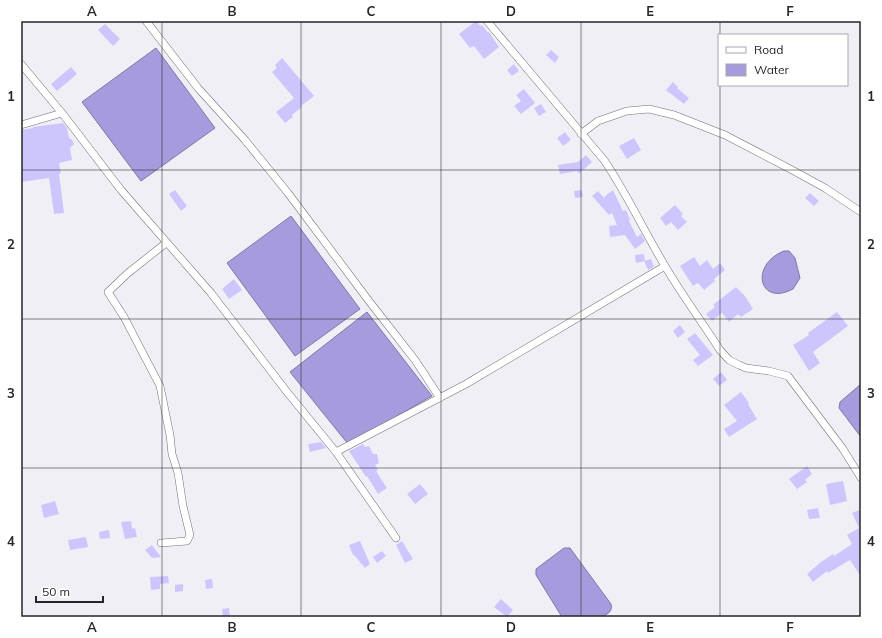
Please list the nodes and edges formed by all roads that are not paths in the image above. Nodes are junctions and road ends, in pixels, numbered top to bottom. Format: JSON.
{"nodes":[{"id":1,"x":146,"y":21,"type":"edge"},
{"id":2,"x":487,"y":21,"type":"edge"},
{"id":3,"x":21,"y":64,"type":"edge"},
{"id":4,"x":62,"y":112,"type":"junction"},
{"id":5,"x":21,"y":126,"type":"edge"},
{"id":6,"x":581,"y":134,"type":"junction"},
{"id":7,"x":861,"y":212,"type":"edge"},
{"id":8,"x":166,"y":243,"type":"junction"},
{"id":9,"x":665,"y":266,"type":"junction"},
{"id":10,"x":440,"y":398,"type":"junction"},
{"id":11,"x":336,"y":452,"type":"junction"},
{"id":12,"x":861,"y":478,"type":"edge"},
{"id":13,"x":396,"y":538,"type":"dead end"},
{"id":14,"x":161,"y":543,"type":"dead end"}],
"edges":[{"from":1,"to":10,"type":"street"},
{"from":2,"to":6,"type":"street"},
{"from":3,"to":4,"type":"street"},
{"from":4,"to":5,"type":"street"},
{"from":4,"to":8,"type":"street"},
{"from":6,"to":7,"type":"street"},
{"from":6,"to":9,"type":"street"},
{"from":8,"to":11,"type":"street"},
{"from":8,"to":14,"type":"street"},
{"from":9,"to":10,"type":"street"},
{"from":9,"to":12,"type":"street"},
{"from":10,"to":11,"type":"street"},
{"from":11,"to":13,"type":"street"}]}
